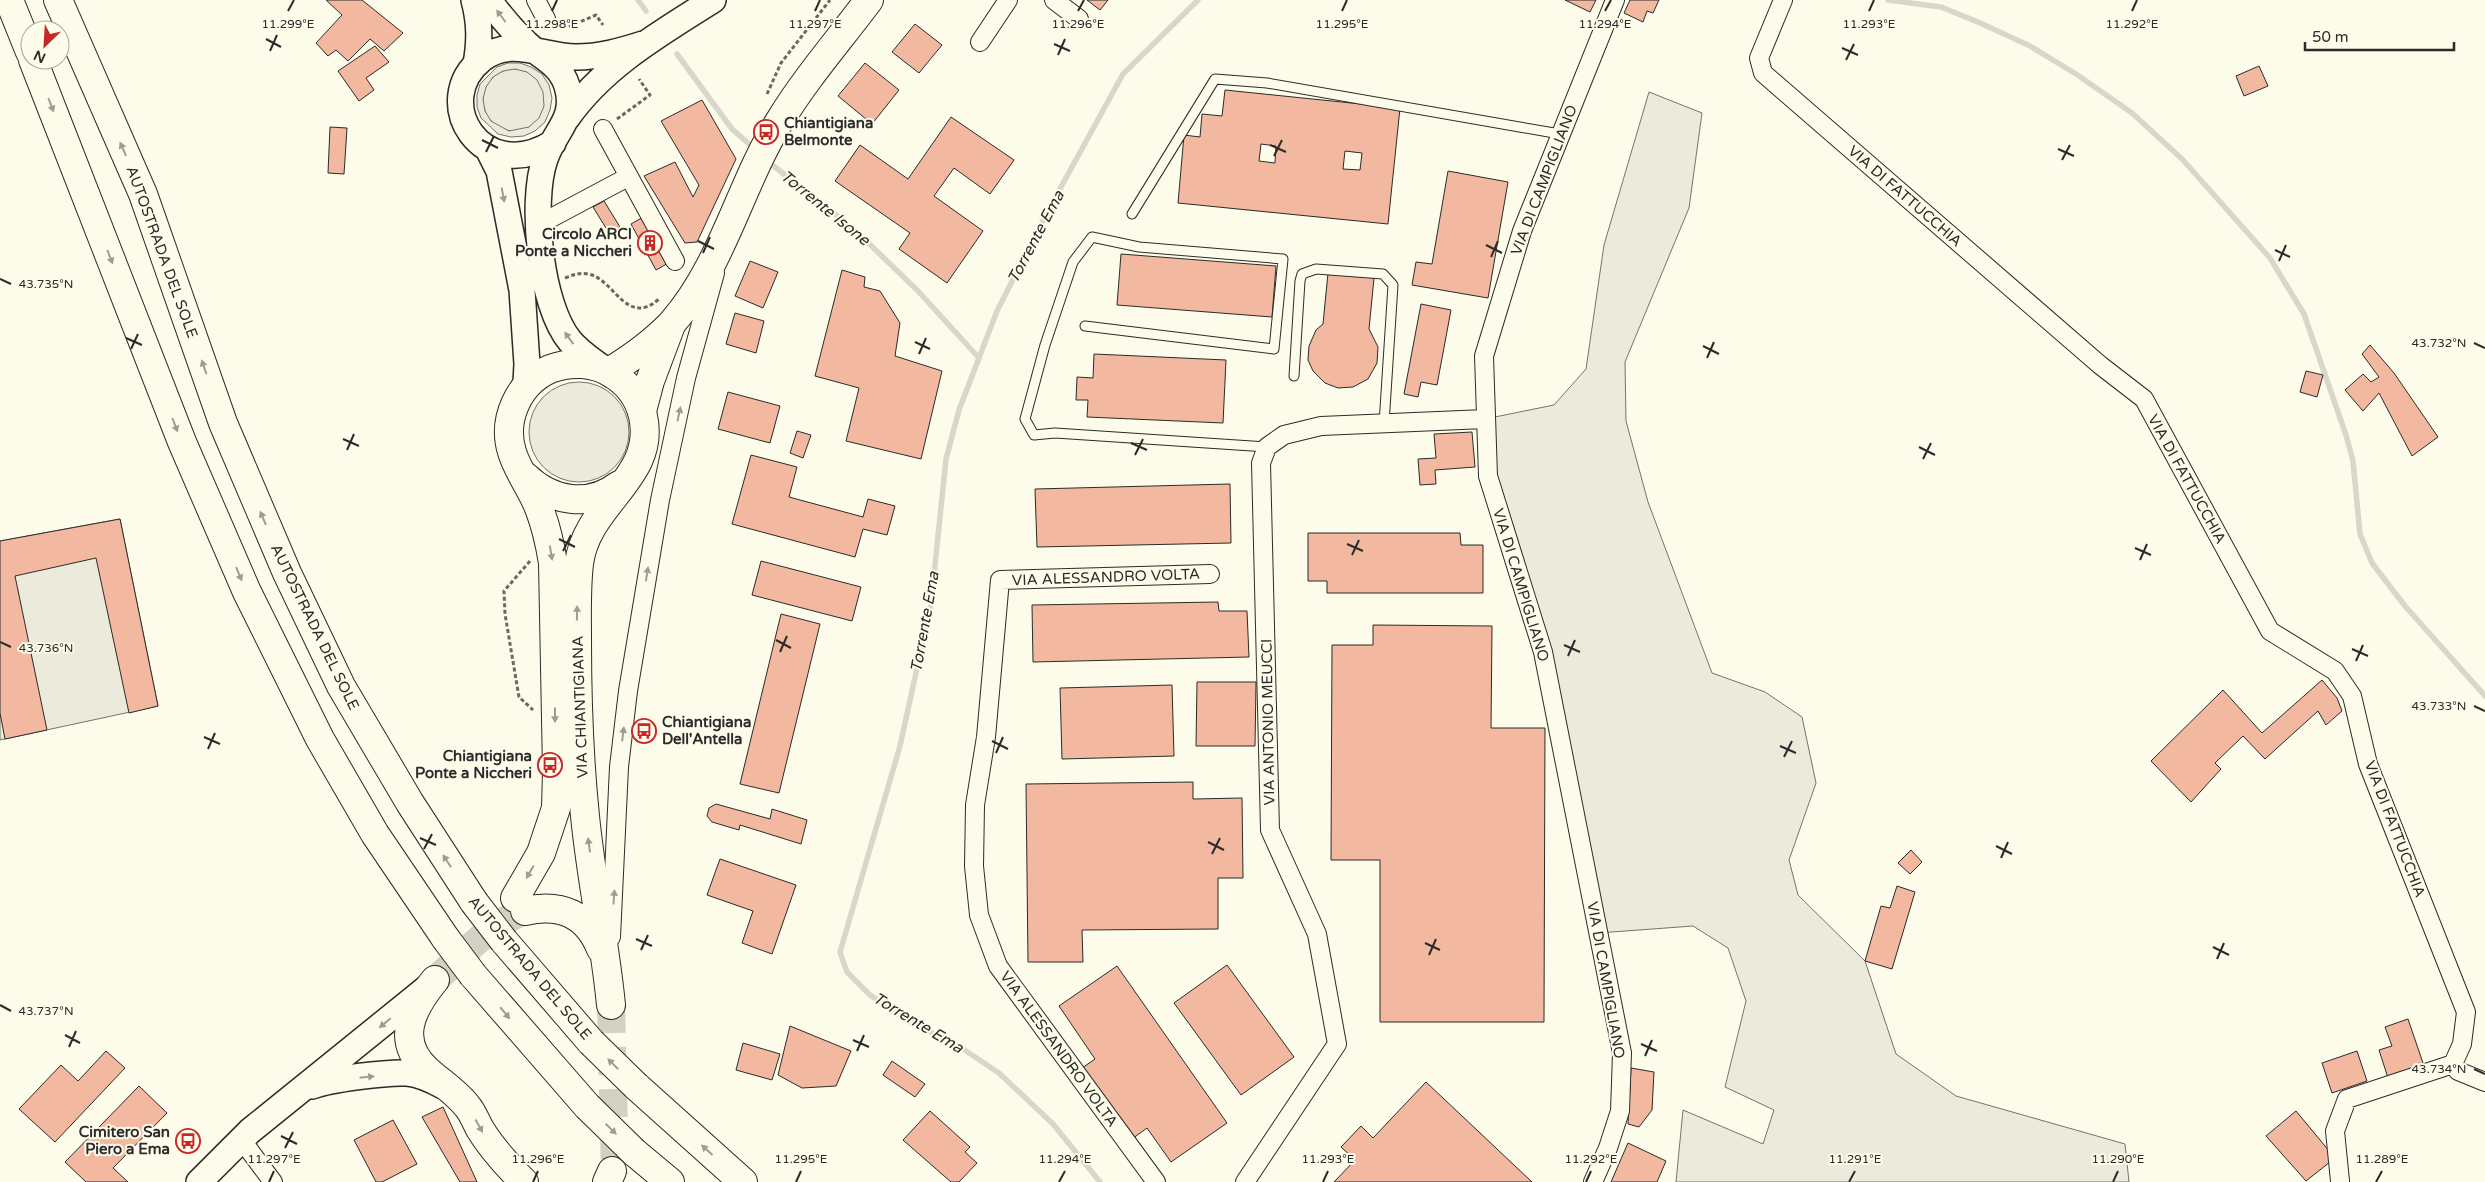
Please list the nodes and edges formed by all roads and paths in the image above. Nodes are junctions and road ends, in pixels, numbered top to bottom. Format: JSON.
{"nodes":[{"id":1,"x":9,"y":0,"type":"edge"},
{"id":2,"x":58,"y":0,"type":"edge"},
{"id":3,"x":474,"y":0,"type":"edge"},
{"id":4,"x":490,"y":0,"type":"edge"},
{"id":5,"x":536,"y":0,"type":"edge"},
{"id":6,"x":713,"y":0,"type":"edge"},
{"id":7,"x":830,"y":0,"type":"edge"},
{"id":8,"x":869,"y":0,"type":"edge"},
{"id":9,"x":1008,"y":0,"type":"edge"},
{"id":10,"x":1054,"y":0,"type":"edge"},
{"id":11,"x":1615,"y":0,"type":"edge"},
{"id":12,"x":1784,"y":0,"type":"edge"},
{"id":13,"x":546,"y":19,"type":"joint"},
{"id":14,"x":1079,"y":19,"type":"dead end"},
{"id":15,"x":603,"y":25,"type":"dead end"},
{"id":16,"x":20,"y":27,"type":"edge"},
{"id":17,"x":980,"y":42,"type":"dead end"},
{"id":18,"x":644,"y":44,"type":"junction"},
{"id":19,"x":540,"y":54,"type":"junction"},
{"id":20,"x":476,"y":64,"type":"junction"},
{"id":21,"x":37,"y":70,"type":"edge"},
{"id":22,"x":639,"y":79,"type":"dead end"},
{"id":23,"x":766,"y":97,"type":"dead end"},
{"id":24,"x":567,"y":118,"type":"junction"},
{"id":25,"x":603,"y":129,"type":"joint"},
{"id":26,"x":1560,"y":134,"type":"junction"},
{"id":27,"x":553,"y":143,"type":"junction"},
{"id":28,"x":488,"y":149,"type":"junction"},
{"id":29,"x":628,"y":177,"type":"junction"},
{"id":30,"x":1132,"y":214,"type":"dead end"},
{"id":31,"x":538,"y":225,"type":"junction"},
{"id":32,"x":727,"y":231,"type":"junction"},
{"id":33,"x":675,"y":261,"type":"dead end"},
{"id":34,"x":546,"y":283,"type":"junction"},
{"id":35,"x":662,"y":296,"type":"dead end"},
{"id":36,"x":672,"y":323,"type":"junction"},
{"id":37,"x":1085,"y":326,"type":"dead end"},
{"id":38,"x":607,"y":371,"type":"junction"},
{"id":39,"x":1294,"y":376,"type":"dead end"},
{"id":40,"x":516,"y":402,"type":"junction"},
{"id":41,"x":642,"y":411,"type":"junction"},
{"id":42,"x":1485,"y":419,"type":"junction"},
{"id":43,"x":1384,"y":424,"type":"junction"},
{"id":44,"x":1267,"y":447,"type":"junction"},
{"id":45,"x":638,"y":461,"type":"junction"},
{"id":46,"x":524,"y":474,"type":"junction"},
{"id":47,"x":660,"y":500,"type":"junction"},
{"id":48,"x":1210,"y":574,"type":"dead end"},
{"id":49,"x":607,"y":962,"type":"junction"},
{"id":50,"x":435,"y":980,"type":"joint"},
{"id":51,"x":611,"y":1005,"type":"tunnel mouth"},
{"id":52,"x":2453,"y":1064,"type":"junction"},
{"id":53,"x":2485,"y":1082,"type":"edge"},
{"id":54,"x":448,"y":1088,"type":"junction"},
{"id":55,"x":302,"y":1090,"type":"junction"},
{"id":56,"x":241,"y":1139,"type":"junction"},
{"id":57,"x":516,"y":1180,"type":"edge"},
{"id":58,"x":2340,"y":1181,"type":"edge"},
{"id":59,"x":198,"y":1182,"type":"edge"},
{"id":60,"x":273,"y":1182,"type":"edge"},
{"id":61,"x":670,"y":1182,"type":"edge"},
{"id":62,"x":743,"y":1182,"type":"edge"},
{"id":63,"x":1156,"y":1182,"type":"edge"},
{"id":64,"x":1245,"y":1182,"type":"edge"},
{"id":65,"x":1593,"y":1182,"type":"edge"}],
"edges":[{"from":1,"to":16,"type":"main road"},
{"from":62,"to":2,"type":"main road","name":"AUTOSTRADA DEL SOLE","one_way":true,"bridge":true},
{"from":3,"to":20,"type":"main road"},
{"from":19,"to":4,"type":"main road","one_way":true},
{"from":5,"to":13,"type":"street"},
{"from":6,"to":18,"type":"main road"},
{"from":7,"to":23,"type":"path"},
{"from":8,"to":32,"type":"main road","name":"VIA CHIANTIGIANA"},
{"from":9,"to":17,"type":"street"},
{"from":10,"to":14,"type":"street"},
{"from":11,"to":26,"type":"street","name":"VIA DI CAMPIGLIANO"},
{"from":12,"to":52,"type":"street","name":"VIA DI FATTUCCHIA"},
{"from":13,"to":15,"type":"path"},
{"from":18,"to":19,"type":"main road"},
{"from":18,"to":24,"type":"main road"},
{"from":19,"to":20,"type":"main road"},
{"from":19,"to":24,"type":"main road"},
{"from":20,"to":28,"type":"main road"},
{"from":21,"to":61,"type":"main road","one_way":true,"bridge":true},
{"from":22,"to":25,"type":"path"},
{"from":24,"to":27,"type":"main road"},
{"from":25,"to":29,"type":"street"},
{"from":26,"to":30,"type":"lane"},
{"from":26,"to":42,"type":"street","name":"VIA DI CAMPIGLIANO"},
{"from":27,"to":28,"type":"main road"},
{"from":27,"to":31,"type":"main road"},
{"from":28,"to":40,"type":"main road","one_way":true},
{"from":29,"to":31,"type":"street"},
{"from":29,"to":33,"type":"street"},
{"from":31,"to":34,"type":"main road"},
{"from":32,"to":36,"type":"main road","name":"VIA CHIANTIGIANA"},
{"from":47,"to":32,"type":"street","one_way":true},
{"from":34,"to":35,"type":"path"},
{"from":38,"to":34,"type":"main road","one_way":true},
{"from":36,"to":38,"type":"main road","name":"VIA CHIANTIGIANA"},
{"from":36,"to":41,"type":"main road","name":"VIA CHIANTIGIANA"},
{"from":37,"to":44,"type":"lane"},
{"from":38,"to":40,"type":"main road","name":"VIA CHIANTIGIANA"},
{"from":38,"to":41,"type":"main road","name":"VIA CHIANTIGIANA"},
{"from":39,"to":43,"type":"lane"},
{"from":40,"to":46,"type":"main road","name":"VIA CHIANTIGIANA"},
{"from":41,"to":45,"type":"main road","name":"VIA CHIANTIGIANA"},
{"from":42,"to":43,"type":"street"},
{"from":42,"to":65,"type":"street","name":"VIA DI CAMPIGLIANO"},
{"from":43,"to":44,"type":"street"},
{"from":44,"to":64,"type":"street","name":"VIA ANTONIO MEUCCI"},
{"from":45,"to":46,"type":"main road","name":"VIA CHIANTIGIANA"},
{"from":45,"to":47,"type":"street"},
{"from":49,"to":45,"type":"main road","name":"VIA CHIANTIGIANA","one_way":true},
{"from":46,"to":49,"type":"main road","name":"VIA CHIANTIGIANA","one_way":true},
{"from":49,"to":47,"type":"street","one_way":true},
{"from":48,"to":63,"type":"street","name":"VIA ALESSANDRO VOLTA"},
{"from":49,"to":51,"type":"main road","name":"VIA CHIANTIGIANA"},
{"from":50,"to":54,"type":"main road"},
{"from":50,"to":55,"type":"main road","one_way":true},
{"from":52,"to":53,"type":"street"},
{"from":52,"to":58,"type":"street"},
{"from":55,"to":54,"type":"main road","one_way":true},
{"from":54,"to":57,"type":"main road","one_way":true},
{"from":55,"to":56,"type":"main road"},
{"from":56,"to":59,"type":"main road"},
{"from":56,"to":60,"type":"street"}]}
